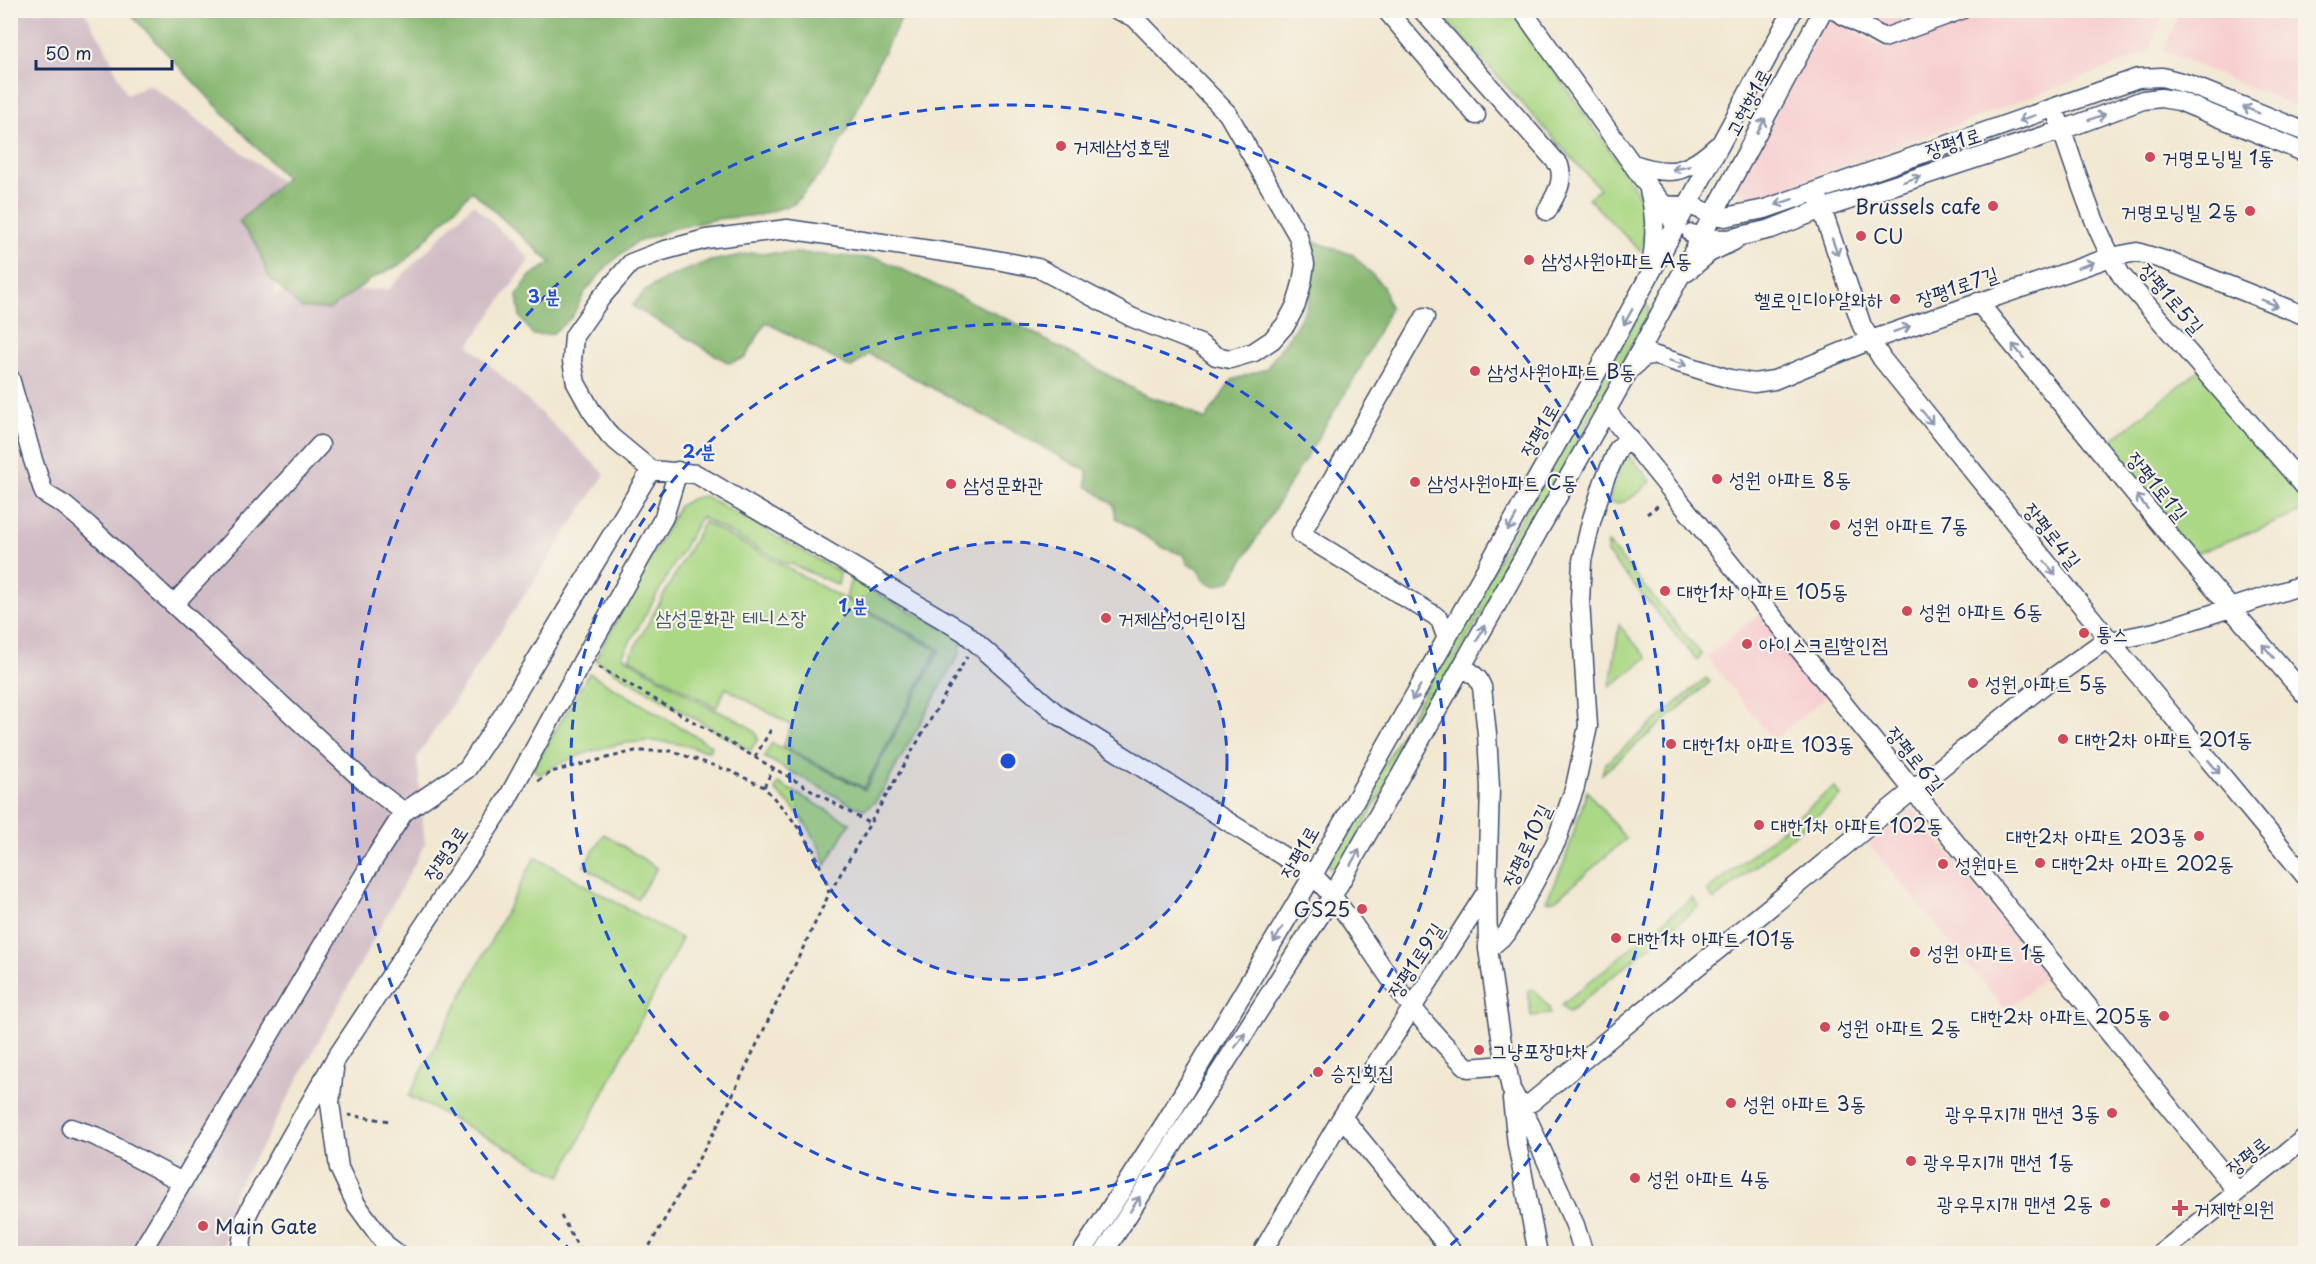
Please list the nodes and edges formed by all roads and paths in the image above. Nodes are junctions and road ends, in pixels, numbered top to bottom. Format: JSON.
{"nodes":[{"id":1,"x":1117,"y":10,"type":"edge"},
{"id":2,"x":1386,"y":10,"type":"edge"},
{"id":3,"x":1422,"y":10,"type":"edge"},
{"id":4,"x":1522,"y":10,"type":"edge"},
{"id":5,"x":1793,"y":10,"type":"edge"},
{"id":6,"x":1822,"y":10,"type":"edge"},
{"id":7,"x":1834,"y":10,"type":"edge"},
{"id":8,"x":1961,"y":10,"type":"edge"},
{"id":9,"x":2054,"y":108,"type":"junction"},
{"id":10,"x":1476,"y":115,"type":"dead end"},
{"id":11,"x":2062,"y":130,"type":"junction"},
{"id":12,"x":2306,"y":132,"type":"edge"},
{"id":13,"x":1723,"y":141,"type":"junction"},
{"id":14,"x":2306,"y":153,"type":"edge"},
{"id":15,"x":1631,"y":163,"type":"junction"},
{"id":16,"x":1647,"y":185,"type":"junction"},
{"id":17,"x":1819,"y":201,"type":"junction"},
{"id":18,"x":1689,"y":205,"type":"junction"},
{"id":19,"x":1665,"y":206,"type":"junction"},
{"id":20,"x":1547,"y":211,"type":"dead end"},
{"id":21,"x":1714,"y":215,"type":"junction"},
{"id":22,"x":1676,"y":228,"type":"junction"},
{"id":23,"x":1746,"y":235,"type":"junction"},
{"id":24,"x":1701,"y":238,"type":"junction"},
{"id":25,"x":2111,"y":257,"type":"junction"},
{"id":26,"x":1650,"y":277,"type":"junction"},
{"id":27,"x":1677,"y":281,"type":"junction"},
{"id":28,"x":1978,"y":302,"type":"junction"},
{"id":29,"x":2306,"y":316,"type":"edge"},
{"id":30,"x":1425,"y":317,"type":"dead end"},
{"id":31,"x":1870,"y":340,"type":"junction"},
{"id":32,"x":1628,"y":372,"type":"junction"},
{"id":33,"x":10,"y":378,"type":"edge"},
{"id":34,"x":1606,"y":410,"type":"junction"},
{"id":35,"x":1629,"y":437,"type":"junction"},
{"id":36,"x":320,"y":445,"type":"dead end"},
{"id":37,"x":651,"y":470,"type":"junction"},
{"id":38,"x":678,"y":471,"type":"junction"},
{"id":39,"x":2306,"y":488,"type":"edge"},
{"id":40,"x":1303,"y":531,"type":"junction"},
{"id":41,"x":2306,"y":584,"type":"edge"},
{"id":42,"x":174,"y":604,"type":"junction"},
{"id":43,"x":1467,"y":604,"type":"junction"},
{"id":44,"x":2231,"y":608,"type":"junction"},
{"id":45,"x":1447,"y":639,"type":"junction"},
{"id":46,"x":2111,"y":642,"type":"junction"},
{"id":47,"x":975,"y":643,"type":"junction"},
{"id":48,"x":584,"y":658,"type":"junction"},
{"id":49,"x":1464,"y":666,"type":"junction"},
{"id":50,"x":2306,"y":696,"type":"edge"},
{"id":51,"x":772,"y":726,"type":"dead end"},
{"id":52,"x":754,"y":757,"type":"junction"},
{"id":53,"x":774,"y":767,"type":"junction"},
{"id":54,"x":533,"y":785,"type":"dead end"},
{"id":55,"x":764,"y":787,"type":"junction"},
{"id":56,"x":1913,"y":790,"type":"junction"},
{"id":57,"x":404,"y":812,"type":"junction"},
{"id":58,"x":870,"y":824,"type":"junction"},
{"id":59,"x":1313,"y":875,"type":"junction"},
{"id":60,"x":2306,"y":877,"type":"edge"},
{"id":61,"x":1487,"y":891,"type":"junction"},
{"id":62,"x":829,"y":894,"type":"junction"},
{"id":63,"x":1333,"y":895,"type":"junction"},
{"id":64,"x":1488,"y":949,"type":"junction"},
{"id":65,"x":1412,"y":1005,"type":"junction"},
{"id":66,"x":334,"y":1061,"type":"junction"},
{"id":67,"x":1506,"y":1065,"type":"junction"},
{"id":68,"x":1511,"y":1089,"type":"junction"},
{"id":69,"x":1521,"y":1106,"type":"junction"},
{"id":70,"x":361,"y":1117,"type":"dead end"},
{"id":71,"x":1342,"y":1117,"type":"junction"},
{"id":72,"x":390,"y":1121,"type":"dead end"},
{"id":73,"x":71,"y":1128,"type":"dead end"},
{"id":74,"x":2306,"y":1137,"type":"edge"},
{"id":75,"x":182,"y":1182,"type":"junction"},
{"id":76,"x":2237,"y":1191,"type":"junction"},
{"id":77,"x":561,"y":1216,"type":"dead end"},
{"id":78,"x":140,"y":1254,"type":"edge"},
{"id":79,"x":240,"y":1254,"type":"edge"},
{"id":80,"x":398,"y":1254,"type":"edge"},
{"id":81,"x":582,"y":1254,"type":"edge"},
{"id":82,"x":645,"y":1254,"type":"edge"},
{"id":83,"x":1081,"y":1254,"type":"edge"},
{"id":84,"x":1103,"y":1254,"type":"edge"},
{"id":85,"x":1261,"y":1254,"type":"edge"},
{"id":86,"x":1454,"y":1254,"type":"edge"},
{"id":87,"x":1538,"y":1254,"type":"edge"},
{"id":88,"x":1584,"y":1254,"type":"edge"},
{"id":89,"x":2160,"y":1254,"type":"edge"}],
"edges":[{"from":1,"to":37,"type":"street"},
{"from":2,"to":10,"type":"street"},
{"from":3,"to":20,"type":"street"},
{"from":4,"to":15,"type":"street"},
{"from":5,"to":13,"type":"street","name":"고현항1로"},
{"from":21,"to":6,"type":"street","name":"고현항1로","one_way":true},
{"from":7,"to":8,"type":"street"},
{"from":9,"to":11,"type":"street","name":"장평1로5길"},
{"from":12,"to":9,"type":"street","name":"장평1로","one_way":true},
{"from":9,"to":17,"type":"street","name":"장평1로","one_way":true},
{"from":11,"to":14,"type":"street","name":"장평1로","one_way":true},
{"from":17,"to":11,"type":"street","name":"장평1로","one_way":true},
{"from":11,"to":25,"type":"street","name":"장평1로5길"},
{"from":13,"to":15,"type":"street","one_way":true},
{"from":13,"to":18,"type":"street","name":"고현항1로"},
{"from":15,"to":16,"type":"street"},
{"from":16,"to":19,"type":"street"},
{"from":16,"to":26,"type":"street"},
{"from":17,"to":21,"type":"street","name":"장평1로","one_way":true},
{"from":17,"to":23,"type":"street","name":"장평1로"},
{"from":17,"to":31,"type":"street","name":"장평로4길","one_way":true},
{"from":18,"to":19,"type":"street"},
{"from":18,"to":21,"type":"street","name":"장평1로"},
{"from":18,"to":22,"type":"street","name":"고현항1로"},
{"from":19,"to":22,"type":"street"},
{"from":21,"to":24,"type":"street","name":"고현항1로"},
{"from":22,"to":24,"type":"street","name":"장평1로"},
{"from":22,"to":26,"type":"street","name":"장평1로"},
{"from":23,"to":24,"type":"street","name":"장평1로"},
{"from":23,"to":27,"type":"street"},
{"from":24,"to":27,"type":"street","name":"고현항1로"},
{"from":28,"to":25,"type":"street","name":"장평1로7길","one_way":true},
{"from":25,"to":29,"type":"street","name":"장평1로7길","one_way":true},
{"from":25,"to":39,"type":"street","name":"장평1로5길"},
{"from":26,"to":43,"type":"street","name":"장평1로","one_way":true},
{"from":27,"to":32,"type":"street","name":"고현항1로"},
{"from":31,"to":28,"type":"street","name":"장평1로7길","one_way":true},
{"from":44,"to":28,"type":"street","name":"장평1로1길","one_way":true},
{"from":30,"to":40,"type":"street"},
{"from":32,"to":31,"type":"street","name":"장평1로7길","one_way":true},
{"from":31,"to":46,"type":"street","name":"장평로4길","one_way":true},
{"from":32,"to":34,"type":"street"},
{"from":33,"to":42,"type":"street"},
{"from":34,"to":35,"type":"street","name":"장평로6길"},
{"from":49,"to":34,"type":"street","one_way":true},
{"from":35,"to":56,"type":"street","name":"장평로6길"},
{"from":35,"to":64,"type":"street","name":"장평로10길"},
{"from":36,"to":42,"type":"street"},
{"from":37,"to":38,"type":"street"},
{"from":37,"to":57,"type":"street"},
{"from":38,"to":47,"type":"street"},
{"from":38,"to":48,"type":"street","name":"장평3로"},
{"from":40,"to":43,"type":"street"},
{"from":40,"to":45,"type":"street"},
{"from":41,"to":44,"type":"street"},
{"from":42,"to":57,"type":"street"},
{"from":43,"to":45,"type":"street","name":"장평1로"},
{"from":44,"to":46,"type":"street"},
{"from":50,"to":44,"type":"street","name":"장평1로1길","one_way":true},
{"from":45,"to":59,"type":"street","name":"장평1로","one_way":true},
{"from":46,"to":56,"type":"street"},
{"from":46,"to":60,"type":"street","name":"장평로4길","one_way":true},
{"from":47,"to":58,"type":"path"},
{"from":47,"to":59,"type":"street"},
{"from":48,"to":52,"type":"path"},
{"from":48,"to":66,"type":"street","name":"장평3로"},
{"from":49,"to":61,"type":"street"},
{"from":63,"to":49,"type":"street","one_way":true},
{"from":51,"to":52,"type":"path"},
{"from":52,"to":53,"type":"path"},
{"from":53,"to":55,"type":"path"},
{"from":53,"to":58,"type":"path"},
{"from":54,"to":55,"type":"path"},
{"from":55,"to":62,"type":"path"},
{"from":56,"to":69,"type":"street"},
{"from":56,"to":76,"type":"street","name":"장평로6길"},
{"from":57,"to":75,"type":"street"},
{"from":58,"to":62,"type":"path"},
{"from":59,"to":63,"type":"street"},
{"from":59,"to":83,"type":"street","name":"장평1로","one_way":true},
{"from":61,"to":64,"type":"street"},
{"from":61,"to":65,"type":"street","name":"장평1로9길"},
{"from":62,"to":82,"type":"path"},
{"from":63,"to":65,"type":"street"},
{"from":84,"to":63,"type":"street","one_way":true},
{"from":64,"to":67,"type":"street"},
{"from":65,"to":67,"type":"street"},
{"from":65,"to":71,"type":"street","name":"장평1로9길"},
{"from":66,"to":79,"type":"street","name":"장평3로"},
{"from":66,"to":80,"type":"street"},
{"from":67,"to":68,"type":"street"},
{"from":68,"to":69,"type":"street"},
{"from":68,"to":87,"type":"street"},
{"from":69,"to":88,"type":"street"},
{"from":70,"to":72,"type":"path"},
{"from":71,"to":85,"type":"street","name":"장평1로9길"},
{"from":71,"to":86,"type":"street"},
{"from":73,"to":75,"type":"street"},
{"from":74,"to":76,"type":"street","name":"장평로"},
{"from":75,"to":78,"type":"street"},
{"from":76,"to":89,"type":"street","name":"장평로"},
{"from":77,"to":81,"type":"path"}]}
